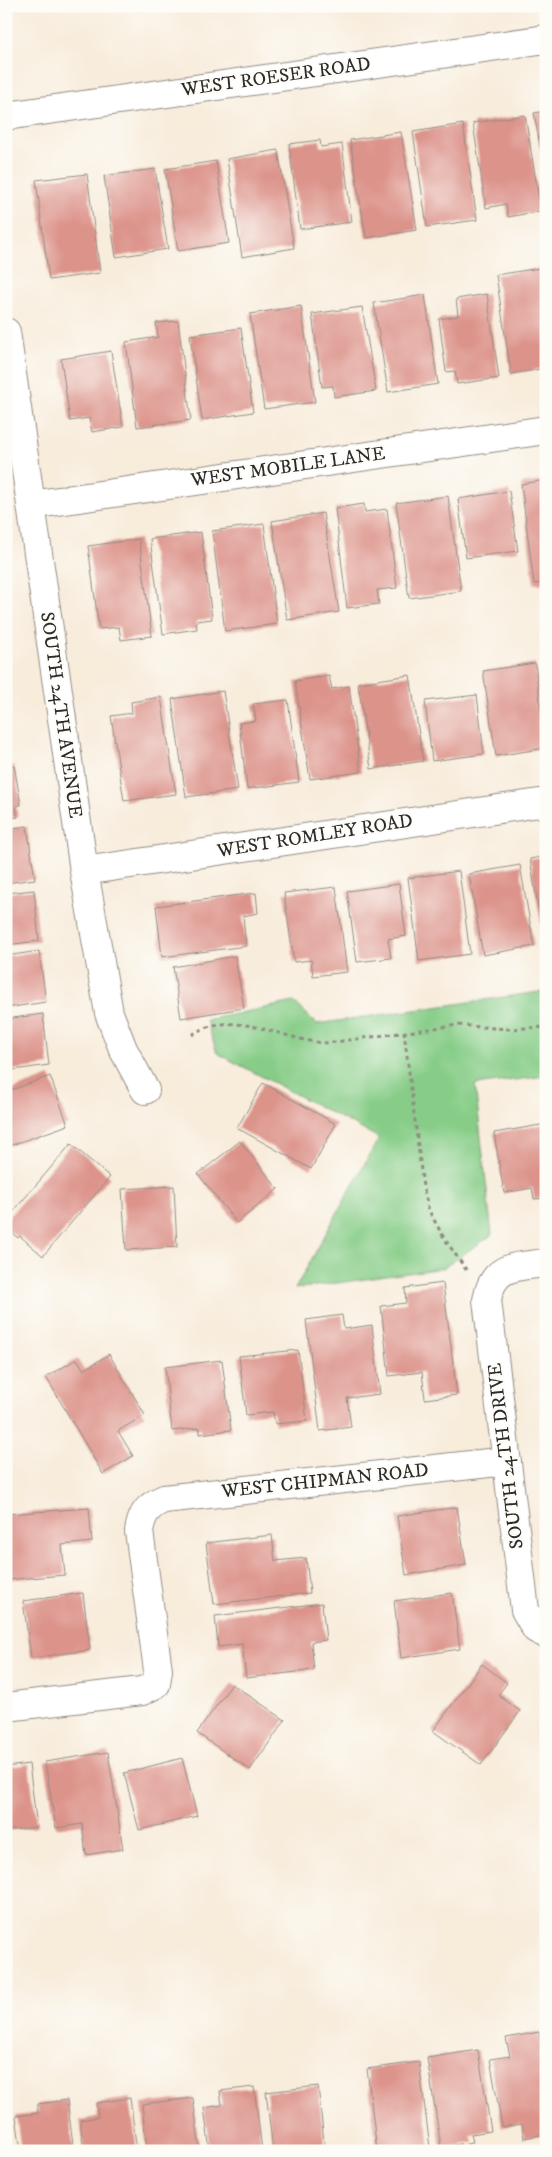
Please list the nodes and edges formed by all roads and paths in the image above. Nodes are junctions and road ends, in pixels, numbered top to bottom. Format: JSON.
{"nodes":[{"id":1,"x":546,"y":38,"type":"edge"},
{"id":2,"x":6,"y":116,"type":"edge"},
{"id":3,"x":6,"y":332,"type":"edge"},
{"id":4,"x":546,"y":430,"type":"edge"},
{"id":5,"x":31,"y":505,"type":"junction"},
{"id":6,"x":546,"y":802,"type":"edge"},
{"id":7,"x":84,"y":871,"type":"junction"},
{"id":8,"x":546,"y":1027,"type":"edge"},
{"id":9,"x":404,"y":1031,"type":"junction"},
{"id":10,"x":192,"y":1035,"type":"dead end"},
{"id":11,"x":145,"y":1090,"type":"dead end"},
{"id":12,"x":546,"y":1263,"type":"edge"},
{"id":13,"x":491,"y":1284,"type":"junction"},
{"id":14,"x":507,"y":1461,"type":"junction"},
{"id":15,"x":541,"y":1632,"type":"edge"},
{"id":16,"x":6,"y":1707,"type":"edge"}],
"edges":[{"from":1,"to":2,"type":"street","name":"WEST ROESER ROAD"},
{"from":3,"to":5,"type":"street","name":"SOUTH 24TH AVENUE"},
{"from":4,"to":5,"type":"street","name":"WEST MOBILE LANE"},
{"from":5,"to":7,"type":"street","name":"SOUTH 24TH AVENUE"},
{"from":6,"to":7,"type":"street","name":"WEST ROMLEY ROAD"},
{"from":7,"to":11,"type":"street","name":"SOUTH 24TH AVENUE"},
{"from":8,"to":9,"type":"path"},
{"from":9,"to":10,"type":"path"},
{"from":9,"to":13,"type":"path"},
{"from":12,"to":13,"type":"street"},
{"from":13,"to":14,"type":"street","name":"SOUTH 24TH DRIVE"},
{"from":14,"to":15,"type":"street","name":"SOUTH 24TH DRIVE"},
{"from":14,"to":16,"type":"street","name":"WEST CHIPMAN ROAD"}]}
